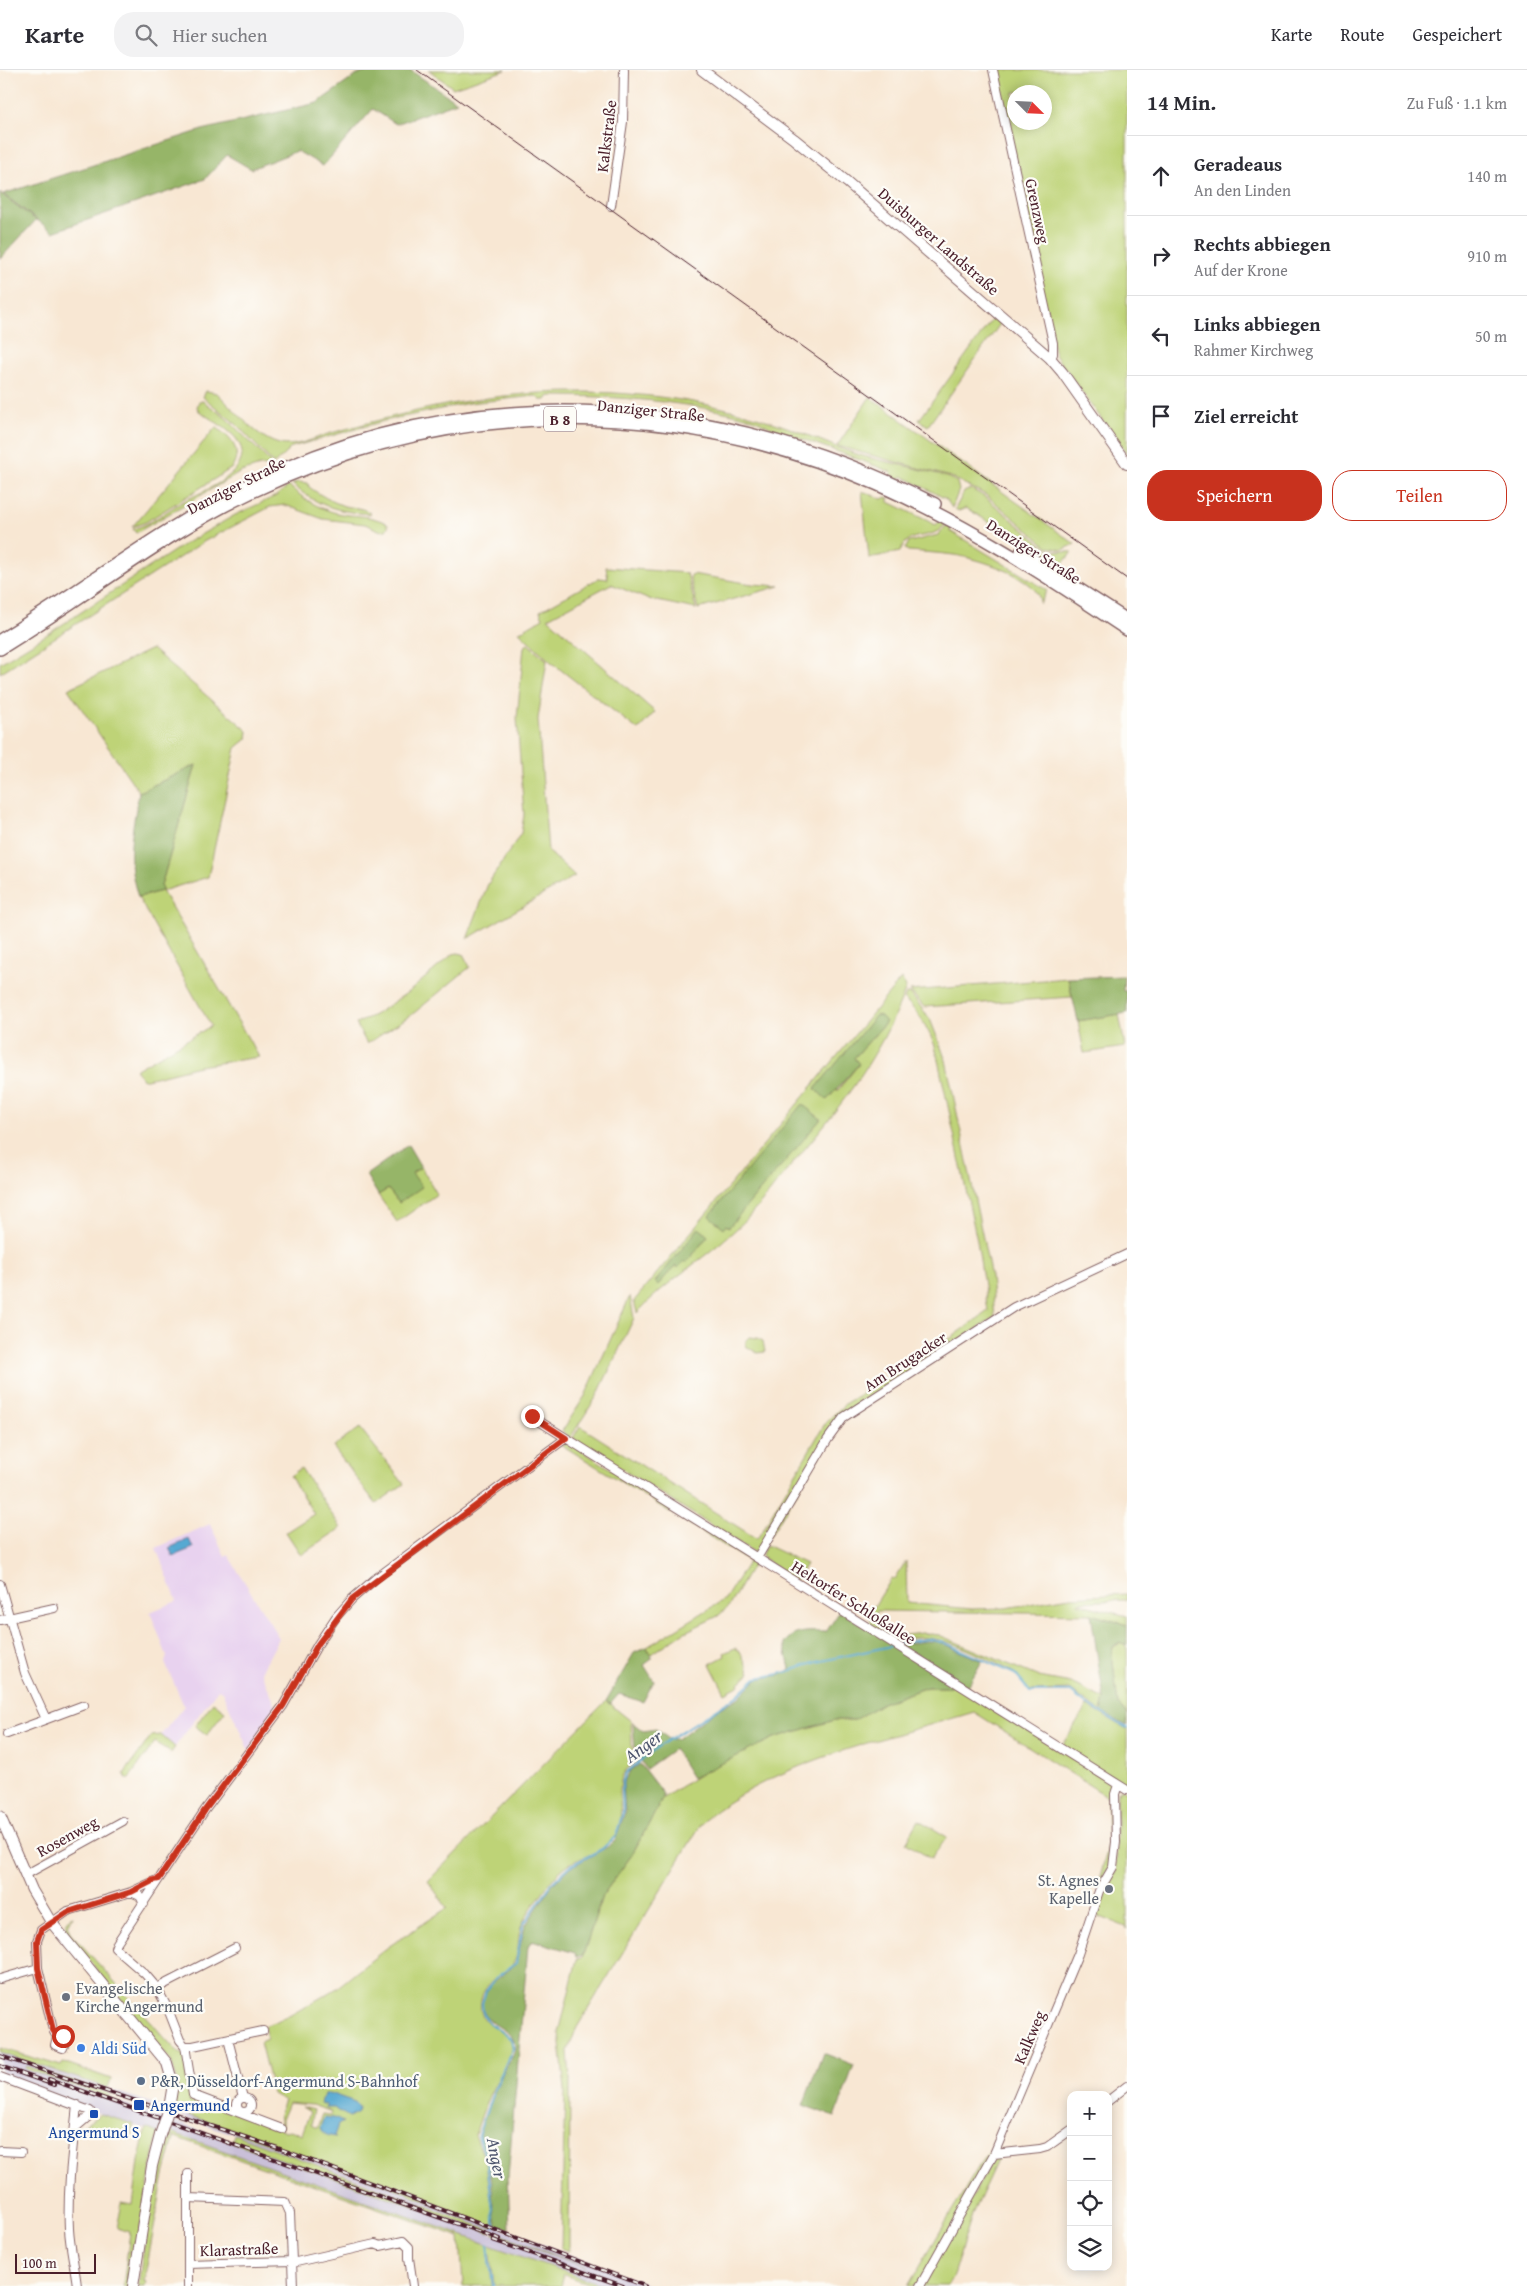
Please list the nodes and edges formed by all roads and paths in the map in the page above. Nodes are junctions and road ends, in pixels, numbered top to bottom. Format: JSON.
{"nodes":[{"id":1,"x":624,"y":70,"type":"edge"},
{"id":2,"x":702,"y":70,"type":"edge"},
{"id":3,"x":993,"y":70,"type":"edge"},
{"id":4,"x":611,"y":206,"type":"dead end"},
{"id":5,"x":1050,"y":358,"type":"junction"},
{"id":6,"x":1127,"y":464,"type":"edge"},
{"id":7,"x":1127,"y":620,"type":"edge"},
{"id":8,"x":1127,"y":630,"type":"edge"},
{"id":9,"x":0,"y":640,"type":"edge"},
{"id":10,"x":0,"y":649,"type":"edge"},
{"id":11,"x":1127,"y":1254,"type":"edge"},
{"id":12,"x":532,"y":1416,"type":"dead end"},
{"id":13,"x":566,"y":1438,"type":"junction"},
{"id":14,"x":758,"y":1558,"type":"junction"},
{"id":15,"x":0,"y":1584,"type":"edge"},
{"id":16,"x":54,"y":1608,"type":"dead end"},
{"id":17,"x":9,"y":1618,"type":"junction"},
{"id":18,"x":0,"y":1620,"type":"edge"},
{"id":19,"x":84,"y":1705,"type":"dead end"},
{"id":20,"x":46,"y":1719,"type":"junction"},
{"id":21,"x":7,"y":1734,"type":"dead end"},
{"id":22,"x":1118,"y":1785,"type":"junction"},
{"id":23,"x":1127,"y":1790,"type":"edge"},
{"id":24,"x":0,"y":1816,"type":"edge"},
{"id":25,"x":123,"y":1821,"type":"dead end"},
{"id":26,"x":25,"y":1875,"type":"junction"},
{"id":27,"x":159,"y":1879,"type":"junction"},
{"id":28,"x":131,"y":1892,"type":"junction"},
{"id":29,"x":144,"y":1904,"type":"junction"},
{"id":30,"x":51,"y":1922,"type":"junction"},
{"id":31,"x":236,"y":1948,"type":"dead end"},
{"id":32,"x":38,"y":1968,"type":"junction"},
{"id":33,"x":0,"y":1979,"type":"edge"},
{"id":34,"x":157,"y":1988,"type":"junction"},
{"id":35,"x":263,"y":2031,"type":"dead end"},
{"id":36,"x":57,"y":2036,"type":"dead end"},
{"id":37,"x":228,"y":2039,"type":"junction"},
{"id":38,"x":185,"y":2046,"type":"junction"},
{"id":39,"x":0,"y":2078,"type":"edge"},
{"id":40,"x":1127,"y":2086,"type":"edge"},
{"id":41,"x":1112,"y":2098,"type":"edge"},
{"id":42,"x":77,"y":2105,"type":"junction"},
{"id":43,"x":241,"y":2112,"type":"junction"},
{"id":44,"x":75,"y":2128,"type":"junction"},
{"id":45,"x":282,"y":2129,"type":"dead end"},
{"id":46,"x":1067,"y":2133,"type":"edge"},
{"id":47,"x":0,"y":2151,"type":"edge"},
{"id":48,"x":21,"y":2152,"type":"dead end"},
{"id":49,"x":994,"y":2154,"type":"junction"},
{"id":50,"x":188,"y":2174,"type":"dead end"},
{"id":51,"x":188,"y":2198,"type":"junction"},
{"id":52,"x":292,"y":2262,"type":"junction"},
{"id":53,"x":188,"y":2264,"type":"junction"},
{"id":54,"x":78,"y":2286,"type":"edge"},
{"id":55,"x":133,"y":2286,"type":"edge"},
{"id":56,"x":188,"y":2286,"type":"edge"},
{"id":57,"x":293,"y":2286,"type":"edge"},
{"id":58,"x":413,"y":2286,"type":"edge"},
{"id":59,"x":920,"y":2286,"type":"edge"}],
"edges":[{"from":1,"to":4,"type":"street","name":"Kalkstraße"},
{"from":2,"to":5,"type":"main road","name":"Duisburger Landstraße"},
{"from":3,"to":5,"type":"street","name":"Grenzweg"},
{"from":5,"to":6,"type":"main road","name":"Duisburger Landstraße"},
{"from":7,"to":9,"type":"highway","name":"Danziger Straße","number":"B 8"},
{"from":8,"to":10,"type":"highway","name":"Danziger Straße","number":"B 8"},
{"from":11,"to":14,"type":"street","name":"Am Brugacker"},
{"from":12,"to":13,"type":"street","name":"Heltorfer Schloßallee"},
{"from":13,"to":14,"type":"street","name":"Heltorfer Schloßallee"},
{"from":13,"to":27,"type":"street"},
{"from":14,"to":22,"type":"street","name":"Heltorfer Schloßallee"},
{"from":15,"to":17,"type":"street"},
{"from":16,"to":17,"type":"street"},
{"from":17,"to":18,"type":"street"},
{"from":17,"to":20,"type":"street"},
{"from":19,"to":20,"type":"street"},
{"from":20,"to":21,"type":"street"},
{"from":22,"to":23,"type":"street","name":"Heltorfer Schloßallee"},
{"from":22,"to":49,"type":"street","name":"Kalkweg"},
{"from":24,"to":26,"type":"main road"},
{"from":25,"to":26,"type":"street","name":"Rosenweg"},
{"from":26,"to":30,"type":"main road"},
{"from":27,"to":28,"type":"street"},
{"from":27,"to":29,"type":"street"},
{"from":28,"to":29,"type":"street"},
{"from":28,"to":30,"type":"street"},
{"from":29,"to":34,"type":"street"},
{"from":30,"to":32,"type":"street"},
{"from":30,"to":55,"type":"main road","bridge":true},
{"from":31,"to":34,"type":"street"},
{"from":32,"to":33,"type":"street"},
{"from":32,"to":36,"type":"street"},
{"from":34,"to":38,"type":"street"},
{"from":35,"to":37,"type":"street"},
{"from":37,"to":38,"type":"street"},
{"from":37,"to":43,"type":"street"},
{"from":38,"to":43,"type":"street"},
{"from":39,"to":42,"type":"street"},
{"from":40,"to":41,"type":"street"},
{"from":42,"to":44,"type":"street"},
{"from":42,"to":44,"type":"street"},
{"from":43,"to":45,"type":"street"},
{"from":44,"to":54,"type":"street"},
{"from":46,"to":49,"type":"street"},
{"from":47,"to":48,"type":"street"},
{"from":49,"to":59,"type":"street","name":"Kalkweg"},
{"from":50,"to":51,"type":"street"},
{"from":51,"to":52,"type":"street"},
{"from":51,"to":53,"type":"street"},
{"from":52,"to":53,"type":"street","name":"Klarastraße"},
{"from":52,"to":57,"type":"street"},
{"from":52,"to":58,"type":"street","name":"Klarastraße"},
{"from":53,"to":56,"type":"street"}]}
